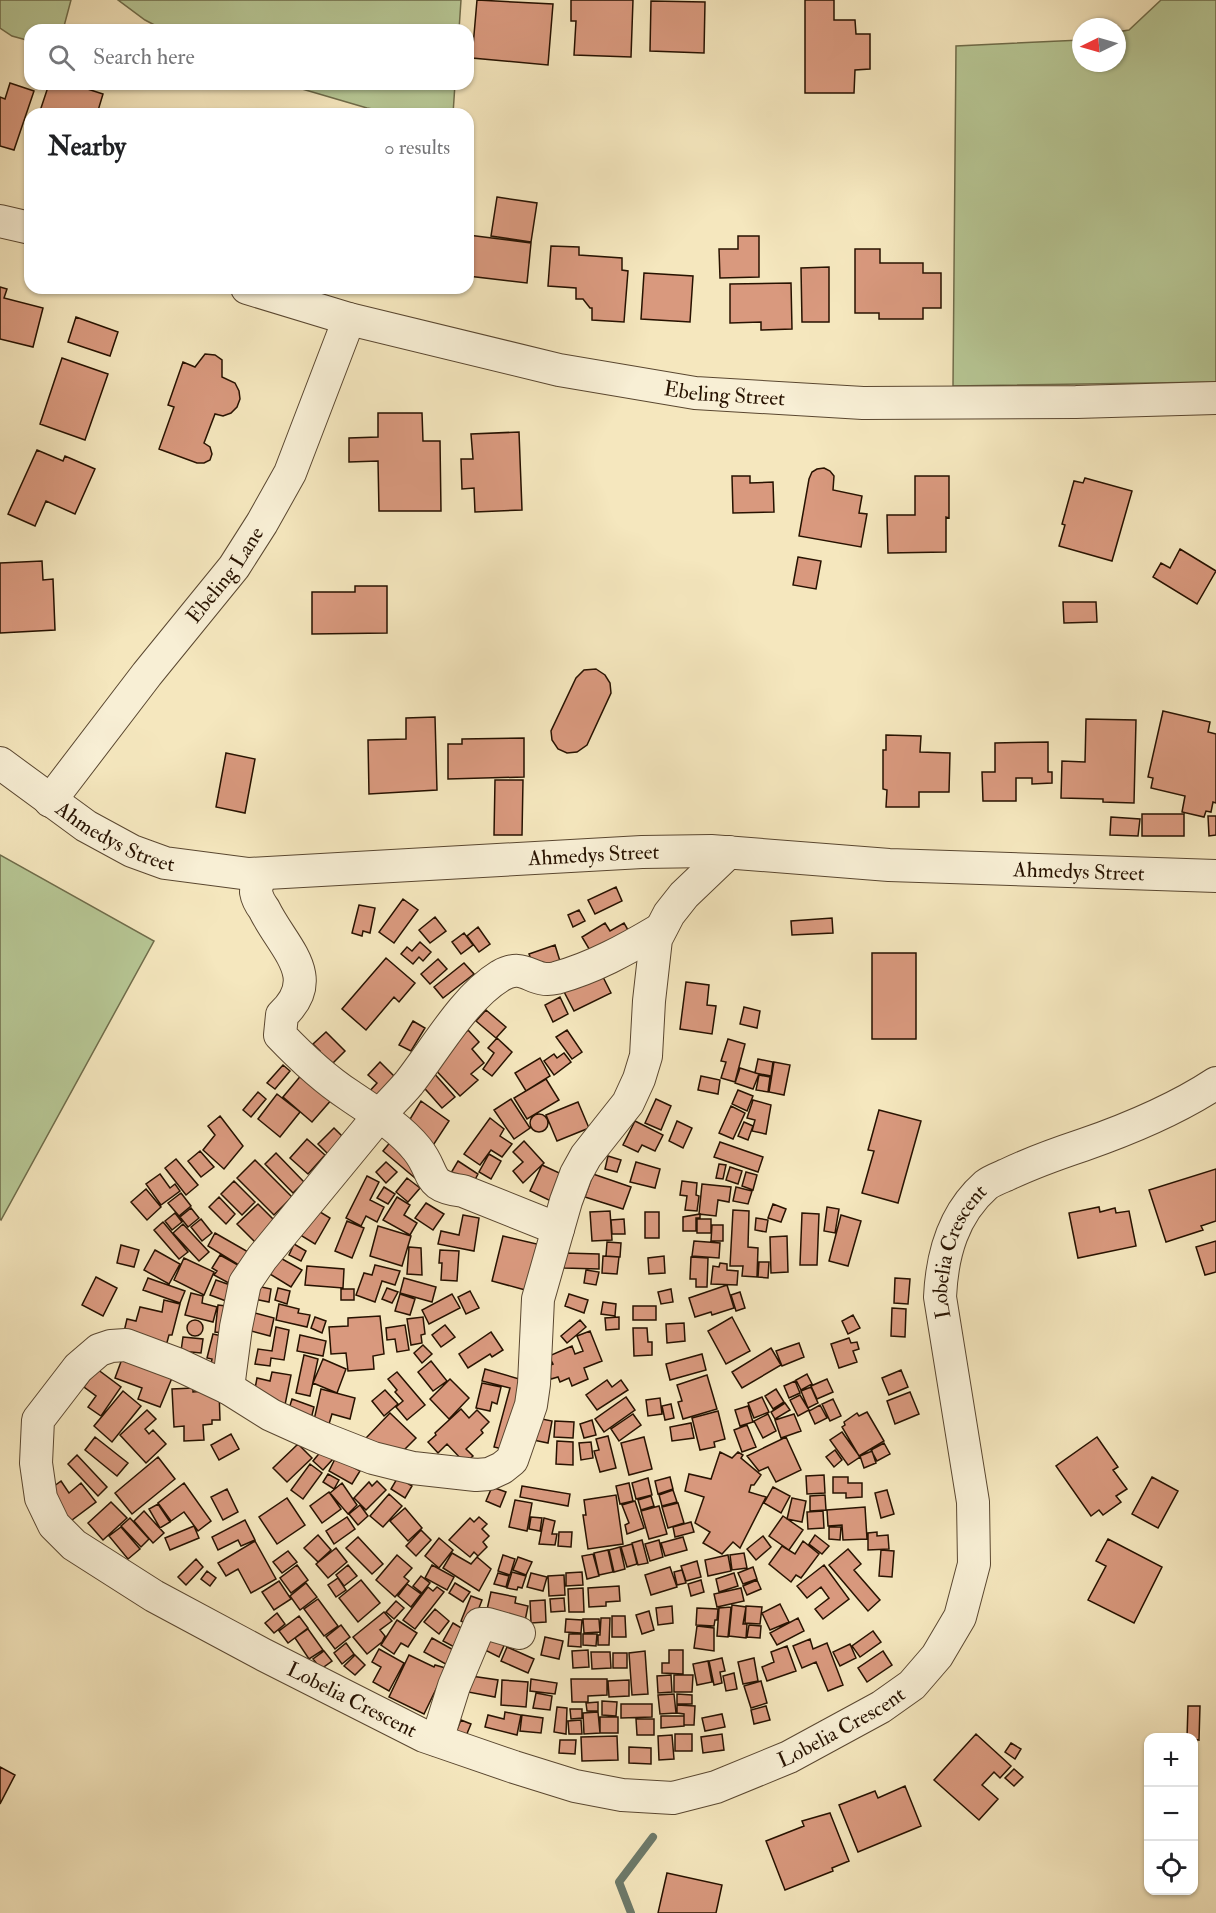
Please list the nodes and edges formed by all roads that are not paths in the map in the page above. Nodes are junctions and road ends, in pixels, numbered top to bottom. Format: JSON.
{"nodes":[{"id":1,"x":0,"y":221,"type":"edge"},
{"id":2,"x":24,"y":227,"type":"edge"},
{"id":3,"x":267,"y":294,"type":"edge"},
{"id":4,"x":349,"y":319,"type":"junction"},
{"id":5,"x":1216,"y":398,"type":"edge"},
{"id":6,"x":0,"y":763,"type":"edge"},
{"id":7,"x":50,"y":801,"type":"junction"},
{"id":8,"x":729,"y":852,"type":"junction"},
{"id":9,"x":260,"y":874,"type":"junction"},
{"id":10,"x":1216,"y":876,"type":"edge"},
{"id":11,"x":659,"y":930,"type":"junction"},
{"id":12,"x":1216,"y":1083,"type":"edge"},
{"id":13,"x":380,"y":1115,"type":"junction"},
{"id":14,"x":558,"y":1229,"type":"junction"},
{"id":15,"x":228,"y":1388,"type":"junction"},
{"id":16,"x":519,"y":1633,"type":"dead end"},
{"id":17,"x":437,"y":1740,"type":"junction"}],
"edges":[{"from":1,"to":2,"type":"street"},
{"from":3,"to":4,"type":"street","name":"Ebeling Street"},
{"from":4,"to":5,"type":"street","name":"Ebeling Street"},
{"from":4,"to":7,"type":"street","name":"Ebeling Lane"},
{"from":6,"to":7,"type":"street","name":"Ahmedys Street"},
{"from":7,"to":9,"type":"street","name":"Ahmedys Street"},
{"from":8,"to":9,"type":"street","name":"Ahmedys Street"},
{"from":8,"to":10,"type":"street","name":"Ahmedys Street"},
{"from":8,"to":11,"type":"street"},
{"from":9,"to":13,"type":"street"},
{"from":11,"to":13,"type":"street"},
{"from":11,"to":14,"type":"street"},
{"from":12,"to":17,"type":"street","name":"Lobelia Crescent"},
{"from":13,"to":14,"type":"street"},
{"from":13,"to":15,"type":"street"},
{"from":14,"to":15,"type":"street"},
{"from":15,"to":17,"type":"street","name":"Lobelia Crescent"},
{"from":16,"to":17,"type":"street"}]}
